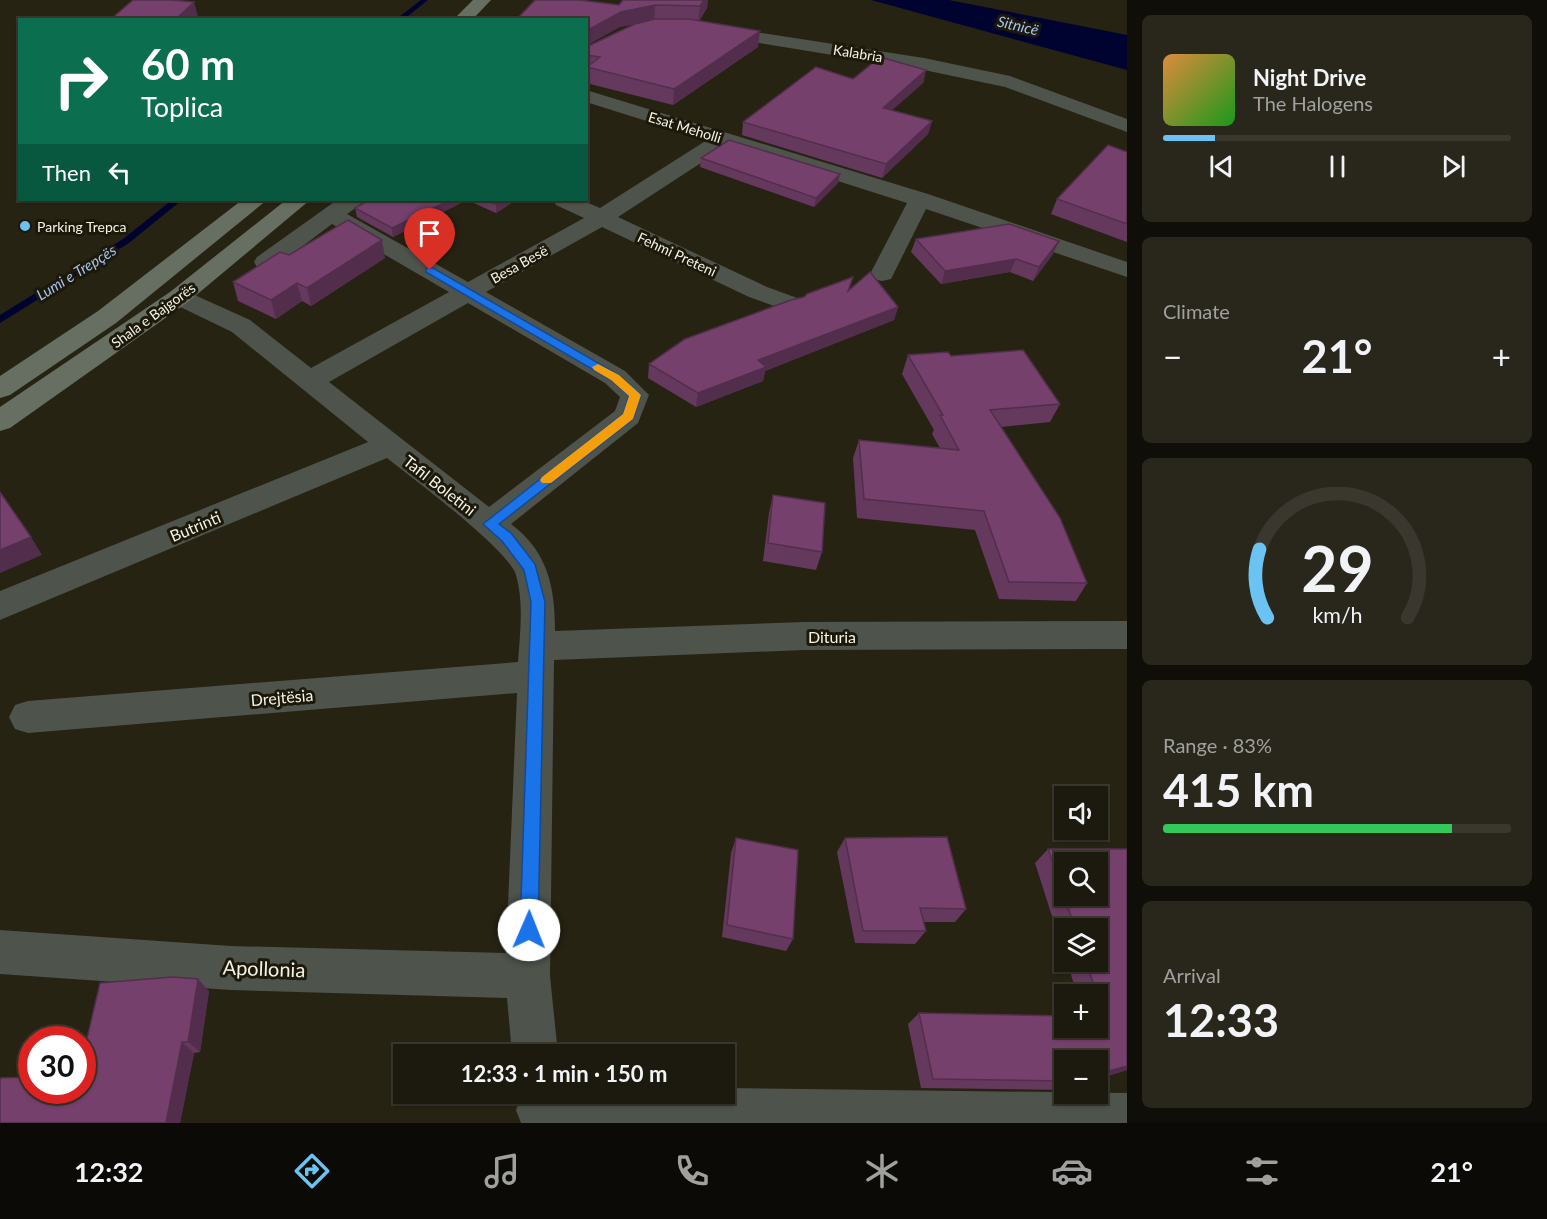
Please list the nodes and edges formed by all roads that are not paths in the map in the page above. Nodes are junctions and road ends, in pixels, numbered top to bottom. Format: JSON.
{"nodes":[{"id":1,"x":479,"y":4,"type":"edge"},
{"id":2,"x":463,"y":18,"type":"edge"},
{"id":3,"x":699,"y":29,"type":"edge"},
{"id":4,"x":588,"y":97,"type":"edge"},
{"id":5,"x":1127,"y":126,"type":"edge"},
{"id":6,"x":723,"y":139,"type":"junction"},
{"id":7,"x":920,"y":199,"type":"junction"},
{"id":8,"x":255,"y":201,"type":"edge"},
{"id":9,"x":298,"y":201,"type":"edge"},
{"id":10,"x":566,"y":201,"type":"edge"},
{"id":11,"x":341,"y":207,"type":"edge"},
{"id":12,"x":601,"y":218,"type":"junction"},
{"id":13,"x":266,"y":262,"type":"edge"},
{"id":14,"x":1127,"y":270,"type":"edge"},
{"id":15,"x":882,"y":274,"type":"dead end"},
{"id":16,"x":469,"y":292,"type":"junction"},
{"id":17,"x":179,"y":297,"type":"junction"},
{"id":18,"x":791,"y":304,"type":"edge"},
{"id":19,"x":107,"y":317,"type":"junction"},
{"id":20,"x":137,"y":328,"type":"junction"},
{"id":21,"x":309,"y":381,"type":"junction"},
{"id":22,"x":0,"y":389,"type":"edge"},
{"id":23,"x":0,"y":421,"type":"edge"},
{"id":24,"x":389,"y":445,"type":"junction"},
{"id":25,"x":489,"y":524,"type":"junction"},
{"id":26,"x":0,"y":606,"type":"edge"},
{"id":27,"x":1127,"y":635,"type":"edge"},
{"id":28,"x":536,"y":661,"type":"junction"},
{"id":29,"x":28,"y":717,"type":"dead end"},
{"id":30,"x":0,"y":952,"type":"edge"},
{"id":31,"x":528,"y":976,"type":"junction"},
{"id":32,"x":534,"y":1044,"type":"edge"},
{"id":33,"x":540,"y":1109,"type":"edge"},
{"id":34,"x":1127,"y":1118,"type":"edge"}],
"edges":[{"from":1,"to":2,"type":"main road"},
{"from":3,"to":5,"type":"street","name":"Kalabria"},
{"from":4,"to":6,"type":"street","name":"Esat Meholli"},
{"from":6,"to":7,"type":"street","name":"Esat Meholli"},
{"from":6,"to":12,"type":"street","name":"Besa Besë"},
{"from":7,"to":14,"type":"street","name":"Esat Meholli"},
{"from":7,"to":15,"type":"street"},
{"from":8,"to":19,"type":"main road","name":"Shala e Bajgorës"},
{"from":9,"to":17,"type":"main road","name":"Shala e Bajgorës"},
{"from":10,"to":12,"type":"street","name":"Fehmi Preteni"},
{"from":11,"to":13,"type":"street"},
{"from":11,"to":16,"type":"street"},
{"from":12,"to":16,"type":"street","name":"Besa Besë"},
{"from":12,"to":18,"type":"street","name":"Fehmi Preteni"},
{"from":16,"to":21,"type":"street","name":"Besa Besë"},
{"from":16,"to":25,"type":"street"},
{"from":17,"to":20,"type":"main road","name":"Shala e Bajgorës"},
{"from":17,"to":21,"type":"street","name":"Tafil Boletini"},
{"from":19,"to":20,"type":"street"},
{"from":19,"to":22,"type":"main road","name":"Shala e Bajgorës"},
{"from":20,"to":23,"type":"main road","name":"Shala e Bajgorës"},
{"from":21,"to":24,"type":"street","name":"Tafil Boletini"},
{"from":24,"to":25,"type":"street","name":"Tafil Boletini"},
{"from":24,"to":26,"type":"street","name":"Butrinti"},
{"from":25,"to":28,"type":"street","name":"Tafil Boletini"},
{"from":27,"to":28,"type":"street","name":"Dituria"},
{"from":28,"to":29,"type":"street","name":"Drejtësia"},
{"from":28,"to":31,"type":"street","name":"Tafil Boletini"},
{"from":30,"to":31,"type":"street","name":"Apollonia"},
{"from":31,"to":32,"type":"street","name":"Tafil Boletini"},
{"from":33,"to":34,"type":"street"}]}
